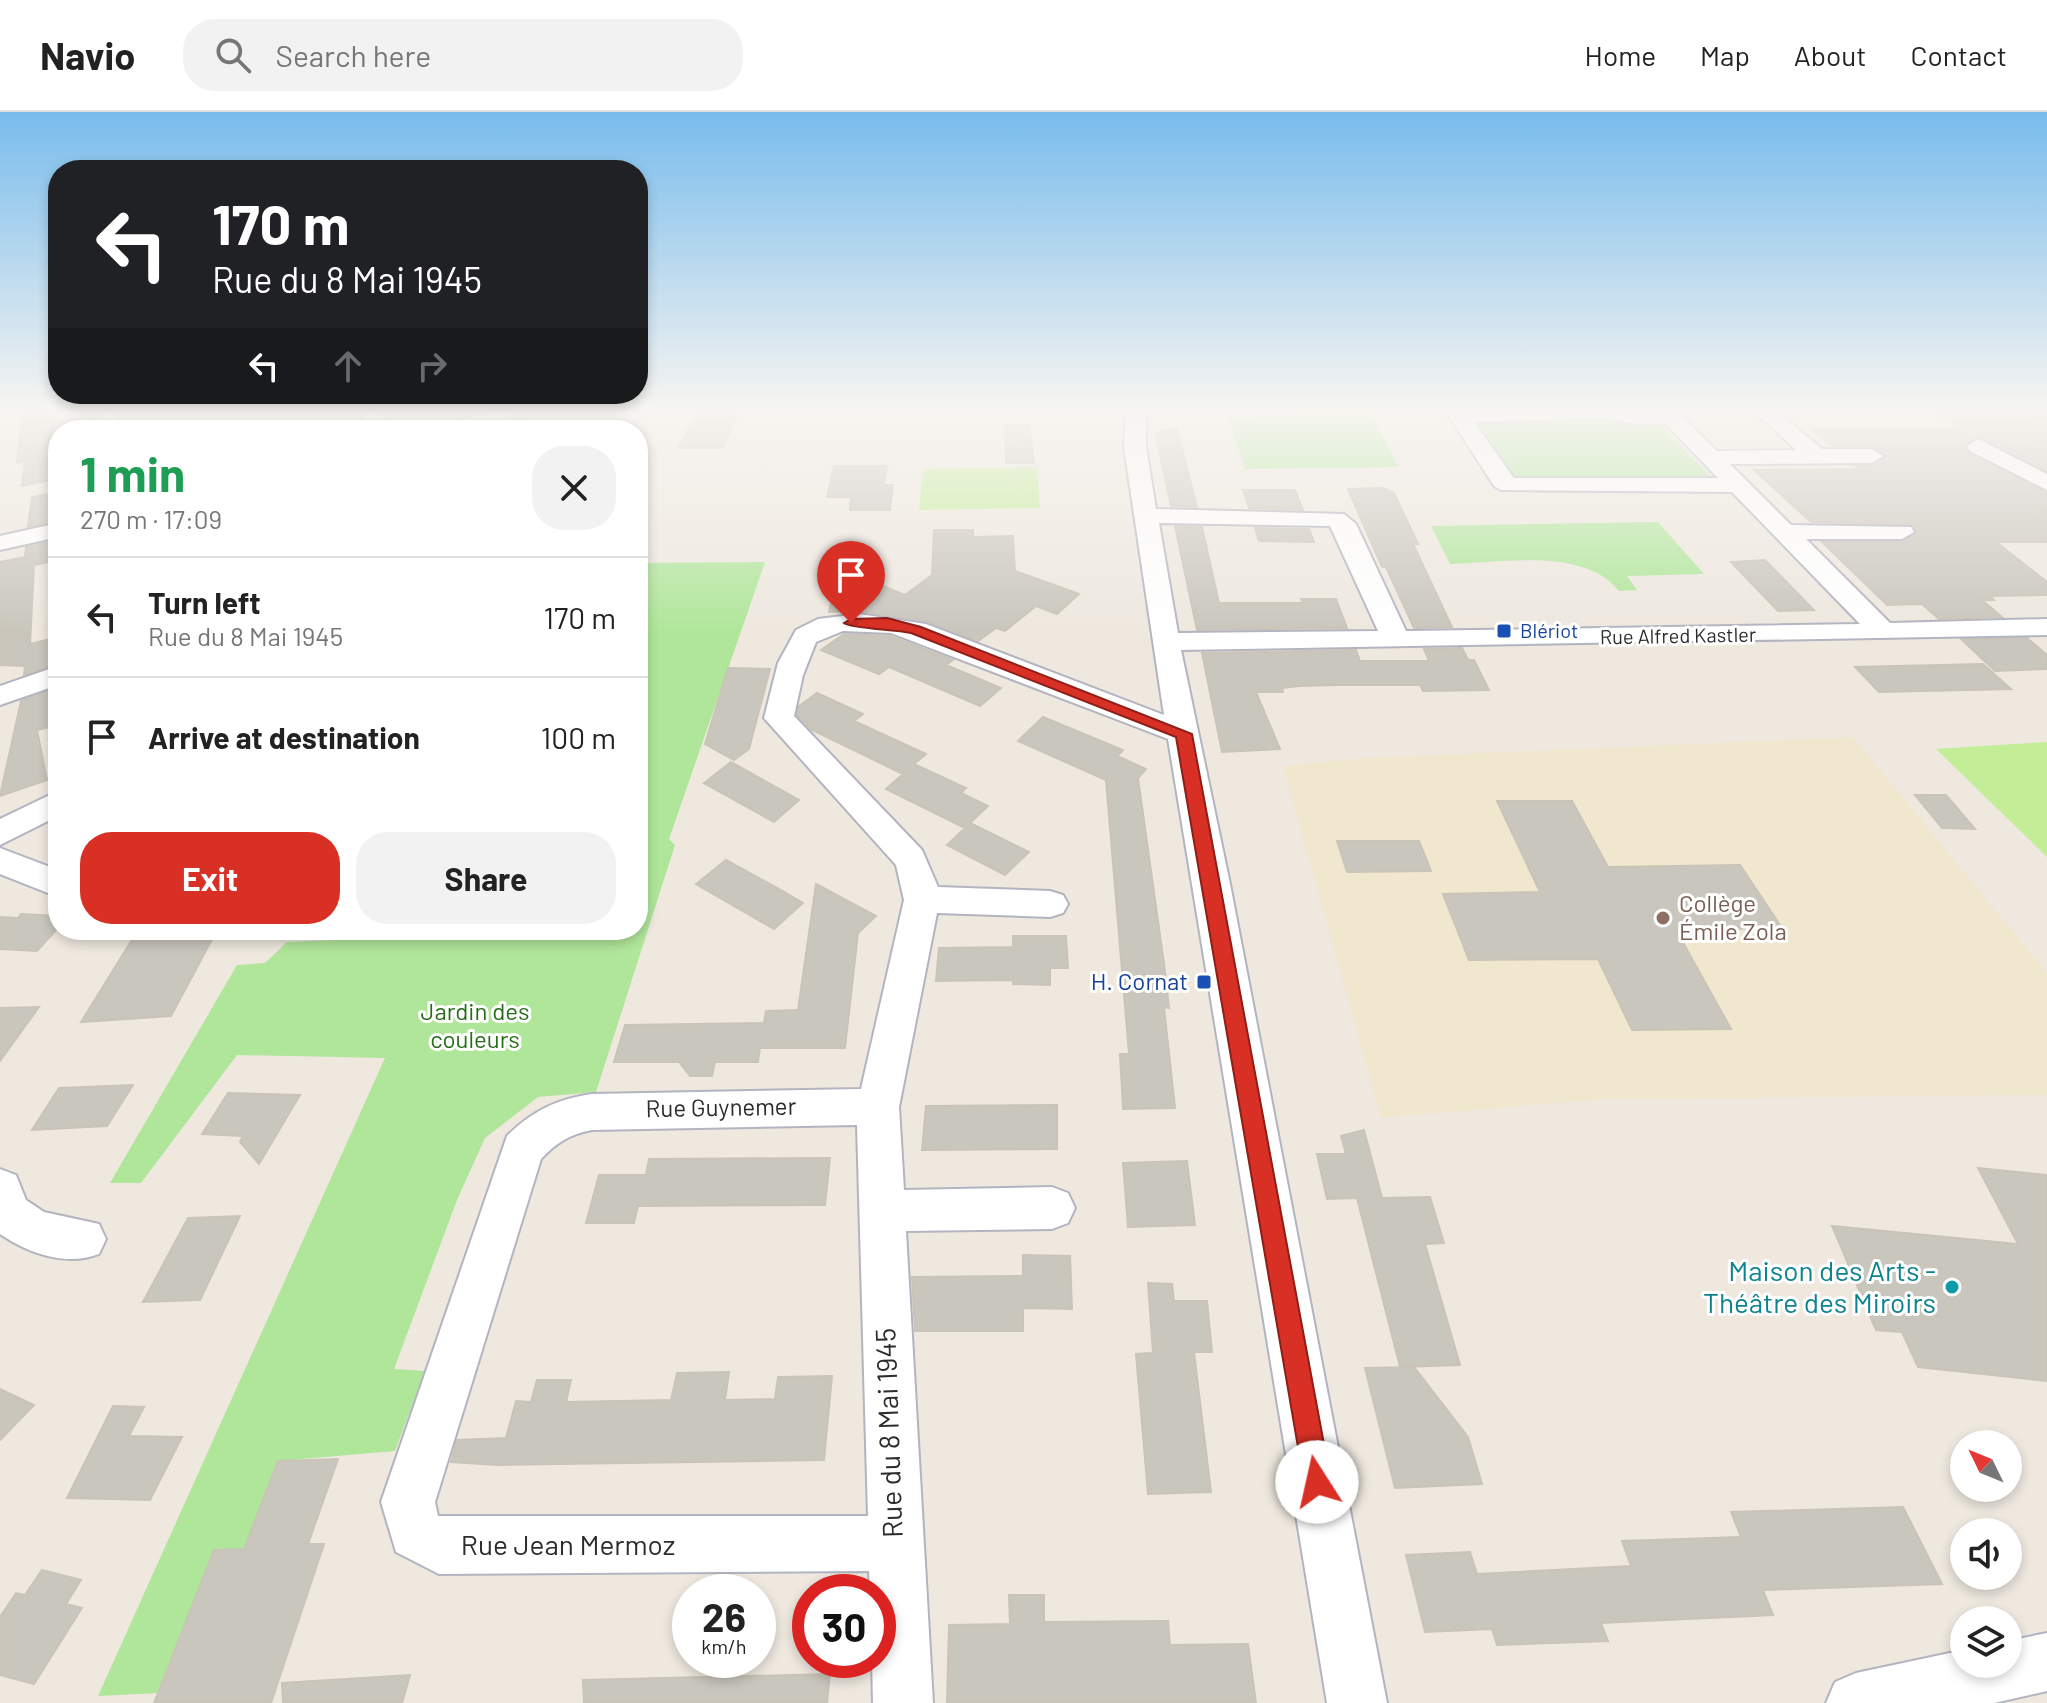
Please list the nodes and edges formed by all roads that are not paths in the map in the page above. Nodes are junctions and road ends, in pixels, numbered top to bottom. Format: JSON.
{"nodes":[{"id":1,"x":1141,"y":482,"type":"edge"},
{"id":2,"x":1504,"y":482,"type":"edge"},
{"id":3,"x":1737,"y":482,"type":"edge"},
{"id":4,"x":1740,"y":485,"type":"junction"},
{"id":5,"x":1146,"y":516,"type":"junction"},
{"id":6,"x":48,"y":532,"type":"edge"},
{"id":7,"x":1786,"y":532,"type":"junction"},
{"id":8,"x":1902,"y":532,"type":"dead end"},
{"id":9,"x":0,"y":543,"type":"edge"},
{"id":10,"x":2047,"y":627,"type":"edge"},
{"id":11,"x":1882,"y":631,"type":"junction"},
{"id":12,"x":1396,"y":640,"type":"junction"},
{"id":13,"x":1165,"y":642,"type":"junction"},
{"id":14,"x":48,"y":679,"type":"edge"},
{"id":15,"x":0,"y":696,"type":"edge"},
{"id":16,"x":1184,"y":734,"type":"junction"},
{"id":17,"x":48,"y":807,"type":"edge"},
{"id":18,"x":0,"y":833,"type":"edge"},
{"id":19,"x":0,"y":860,"type":"edge"},
{"id":20,"x":48,"y":880,"type":"edge"},
{"id":21,"x":922,"y":900,"type":"junction"},
{"id":22,"x":1050,"y":904,"type":"dead end"},
{"id":23,"x":878,"y":1107,"type":"junction"},
{"id":24,"x":566,"y":1116,"type":"joint"},
{"id":25,"x":0,"y":1189,"type":"edge"},
{"id":26,"x":1052,"y":1208,"type":"dead end"},
{"id":27,"x":880,"y":1211,"type":"junction"},
{"id":28,"x":83,"y":1239,"type":"dead end"},
{"id":29,"x":894,"y":1543,"type":"junction"},
{"id":30,"x":2047,"y":1662,"type":"edge"},
{"id":31,"x":903,"y":1703,"type":"edge"},
{"id":32,"x":1357,"y":1703,"type":"edge"},
{"id":33,"x":1856,"y":1703,"type":"edge"}],
"edges":[{"from":1,"to":5,"type":"street"},
{"from":2,"to":4,"type":"street"},
{"from":3,"to":4,"type":"street"},
{"from":4,"to":7,"type":"street"},
{"from":5,"to":12,"type":"street"},
{"from":5,"to":13,"type":"street"},
{"from":6,"to":9,"type":"street"},
{"from":7,"to":8,"type":"street"},
{"from":7,"to":11,"type":"street"},
{"from":10,"to":11,"type":"street","name":"Rue Alfred Kastler"},
{"from":11,"to":12,"type":"street","name":"Rue Alfred Kastler"},
{"from":12,"to":13,"type":"street","name":"Rue Alfred Kastler"},
{"from":13,"to":16,"type":"street"},
{"from":14,"to":15,"type":"street"},
{"from":16,"to":21,"type":"street","name":"Rue du 8 Mai 1945"},
{"from":16,"to":32,"type":"street"},
{"from":17,"to":18,"type":"street"},
{"from":19,"to":20,"type":"street"},
{"from":21,"to":22,"type":"street"},
{"from":21,"to":23,"type":"street","name":"Rue du 8 Mai 1945"},
{"from":23,"to":24,"type":"street","name":"Rue Guynemer"},
{"from":23,"to":27,"type":"street","name":"Rue du 8 Mai 1945"},
{"from":24,"to":29,"type":"street","name":"Rue Jean Mermoz"},
{"from":25,"to":28,"type":"street"},
{"from":26,"to":27,"type":"street"},
{"from":27,"to":29,"type":"street","name":"Rue du 8 Mai 1945"},
{"from":29,"to":31,"type":"street","name":"Rue du 8 Mai 1945"},
{"from":30,"to":33,"type":"street"}]}
